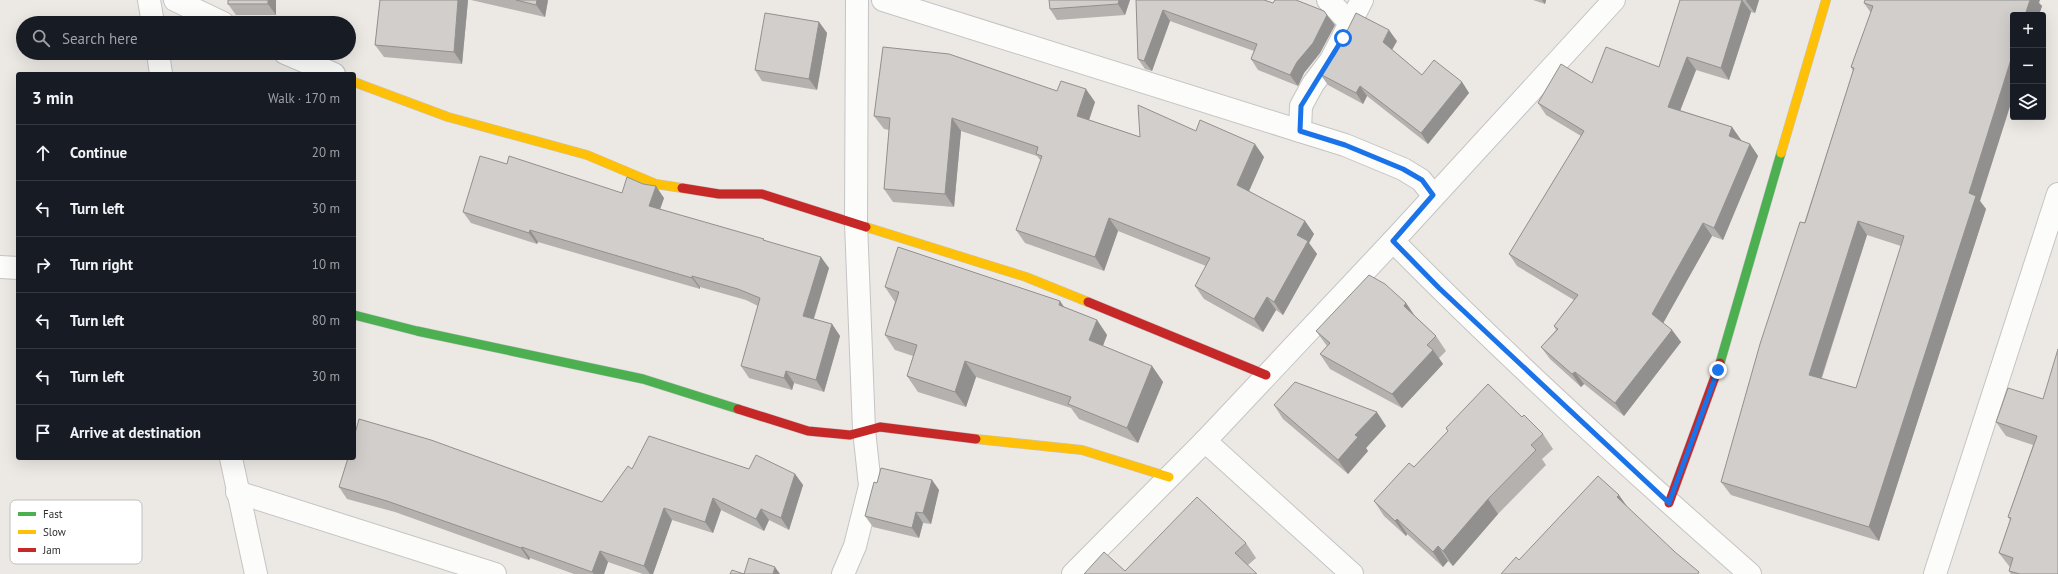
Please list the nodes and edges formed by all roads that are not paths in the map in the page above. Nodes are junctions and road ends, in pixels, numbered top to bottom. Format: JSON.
{"nodes":[{"id":1,"x":150,"y":0,"type":"edge"},
{"id":2,"x":175,"y":0,"type":"edge"},
{"id":3,"x":856,"y":0,"type":"edge"},
{"id":4,"x":883,"y":0,"type":"edge"},
{"id":5,"x":1328,"y":0,"type":"edge"},
{"id":6,"x":1362,"y":0,"type":"edge"},
{"id":7,"x":1614,"y":0,"type":"edge"},
{"id":8,"x":1826,"y":0,"type":"edge"},
{"id":9,"x":152,"y":16,"type":"edge"},
{"id":10,"x":208,"y":16,"type":"edge"},
{"id":11,"x":1351,"y":24,"type":"junction"},
{"id":12,"x":159,"y":60,"type":"edge"},
{"id":13,"x":301,"y":60,"type":"edge"},
{"id":14,"x":161,"y":72,"type":"edge"},
{"id":15,"x":329,"y":72,"type":"edge"},
{"id":16,"x":356,"y":83,"type":"edge"},
{"id":17,"x":1300,"y":131,"type":"junction"},
{"id":18,"x":2058,"y":194,"type":"edge"},
{"id":19,"x":1433,"y":195,"type":"junction"},
{"id":20,"x":856,"y":223,"type":"junction"},
{"id":21,"x":1393,"y":241,"type":"junction"},
{"id":22,"x":0,"y":267,"type":"edge"},
{"id":23,"x":16,"y":268,"type":"edge"},
{"id":24,"x":356,"y":316,"type":"edge"},
{"id":25,"x":1266,"y":375,"type":"junction"},
{"id":26,"x":864,"y":430,"type":"junction"},
{"id":27,"x":1205,"y":441,"type":"junction"},
{"id":28,"x":231,"y":460,"type":"edge"},
{"id":29,"x":1169,"y":477,"type":"junction"},
{"id":30,"x":237,"y":492,"type":"junction"},
{"id":31,"x":1669,"y":503,"type":"junction"},
{"id":32,"x":256,"y":574,"type":"edge"},
{"id":33,"x":495,"y":574,"type":"edge"},
{"id":34,"x":843,"y":574,"type":"edge"},
{"id":35,"x":1073,"y":574,"type":"edge"},
{"id":36,"x":1352,"y":574,"type":"edge"},
{"id":37,"x":1750,"y":574,"type":"edge"},
{"id":38,"x":1935,"y":574,"type":"edge"}],
"edges":[{"from":1,"to":9,"type":"street"},
{"from":2,"to":10,"type":"street"},
{"from":3,"to":20,"type":"street"},
{"from":4,"to":17,"type":"street"},
{"from":5,"to":11,"type":"street"},
{"from":6,"to":11,"type":"street"},
{"from":7,"to":19,"type":"street"},
{"from":8,"to":31,"type":"street"},
{"from":11,"to":17,"type":"street"},
{"from":12,"to":14,"type":"street"},
{"from":13,"to":15,"type":"street"},
{"from":16,"to":20,"type":"street"},
{"from":17,"to":19,"type":"street"},
{"from":18,"to":38,"type":"street"},
{"from":19,"to":21,"type":"street"},
{"from":20,"to":25,"type":"street"},
{"from":20,"to":26,"type":"street"},
{"from":21,"to":25,"type":"street"},
{"from":21,"to":31,"type":"street"},
{"from":22,"to":23,"type":"street"},
{"from":24,"to":26,"type":"street"},
{"from":25,"to":27,"type":"street"},
{"from":26,"to":29,"type":"street"},
{"from":26,"to":34,"type":"street"},
{"from":27,"to":29,"type":"street"},
{"from":27,"to":36,"type":"street"},
{"from":28,"to":30,"type":"street"},
{"from":29,"to":35,"type":"street"},
{"from":30,"to":32,"type":"street"},
{"from":30,"to":33,"type":"street"},
{"from":31,"to":37,"type":"street"}]}
